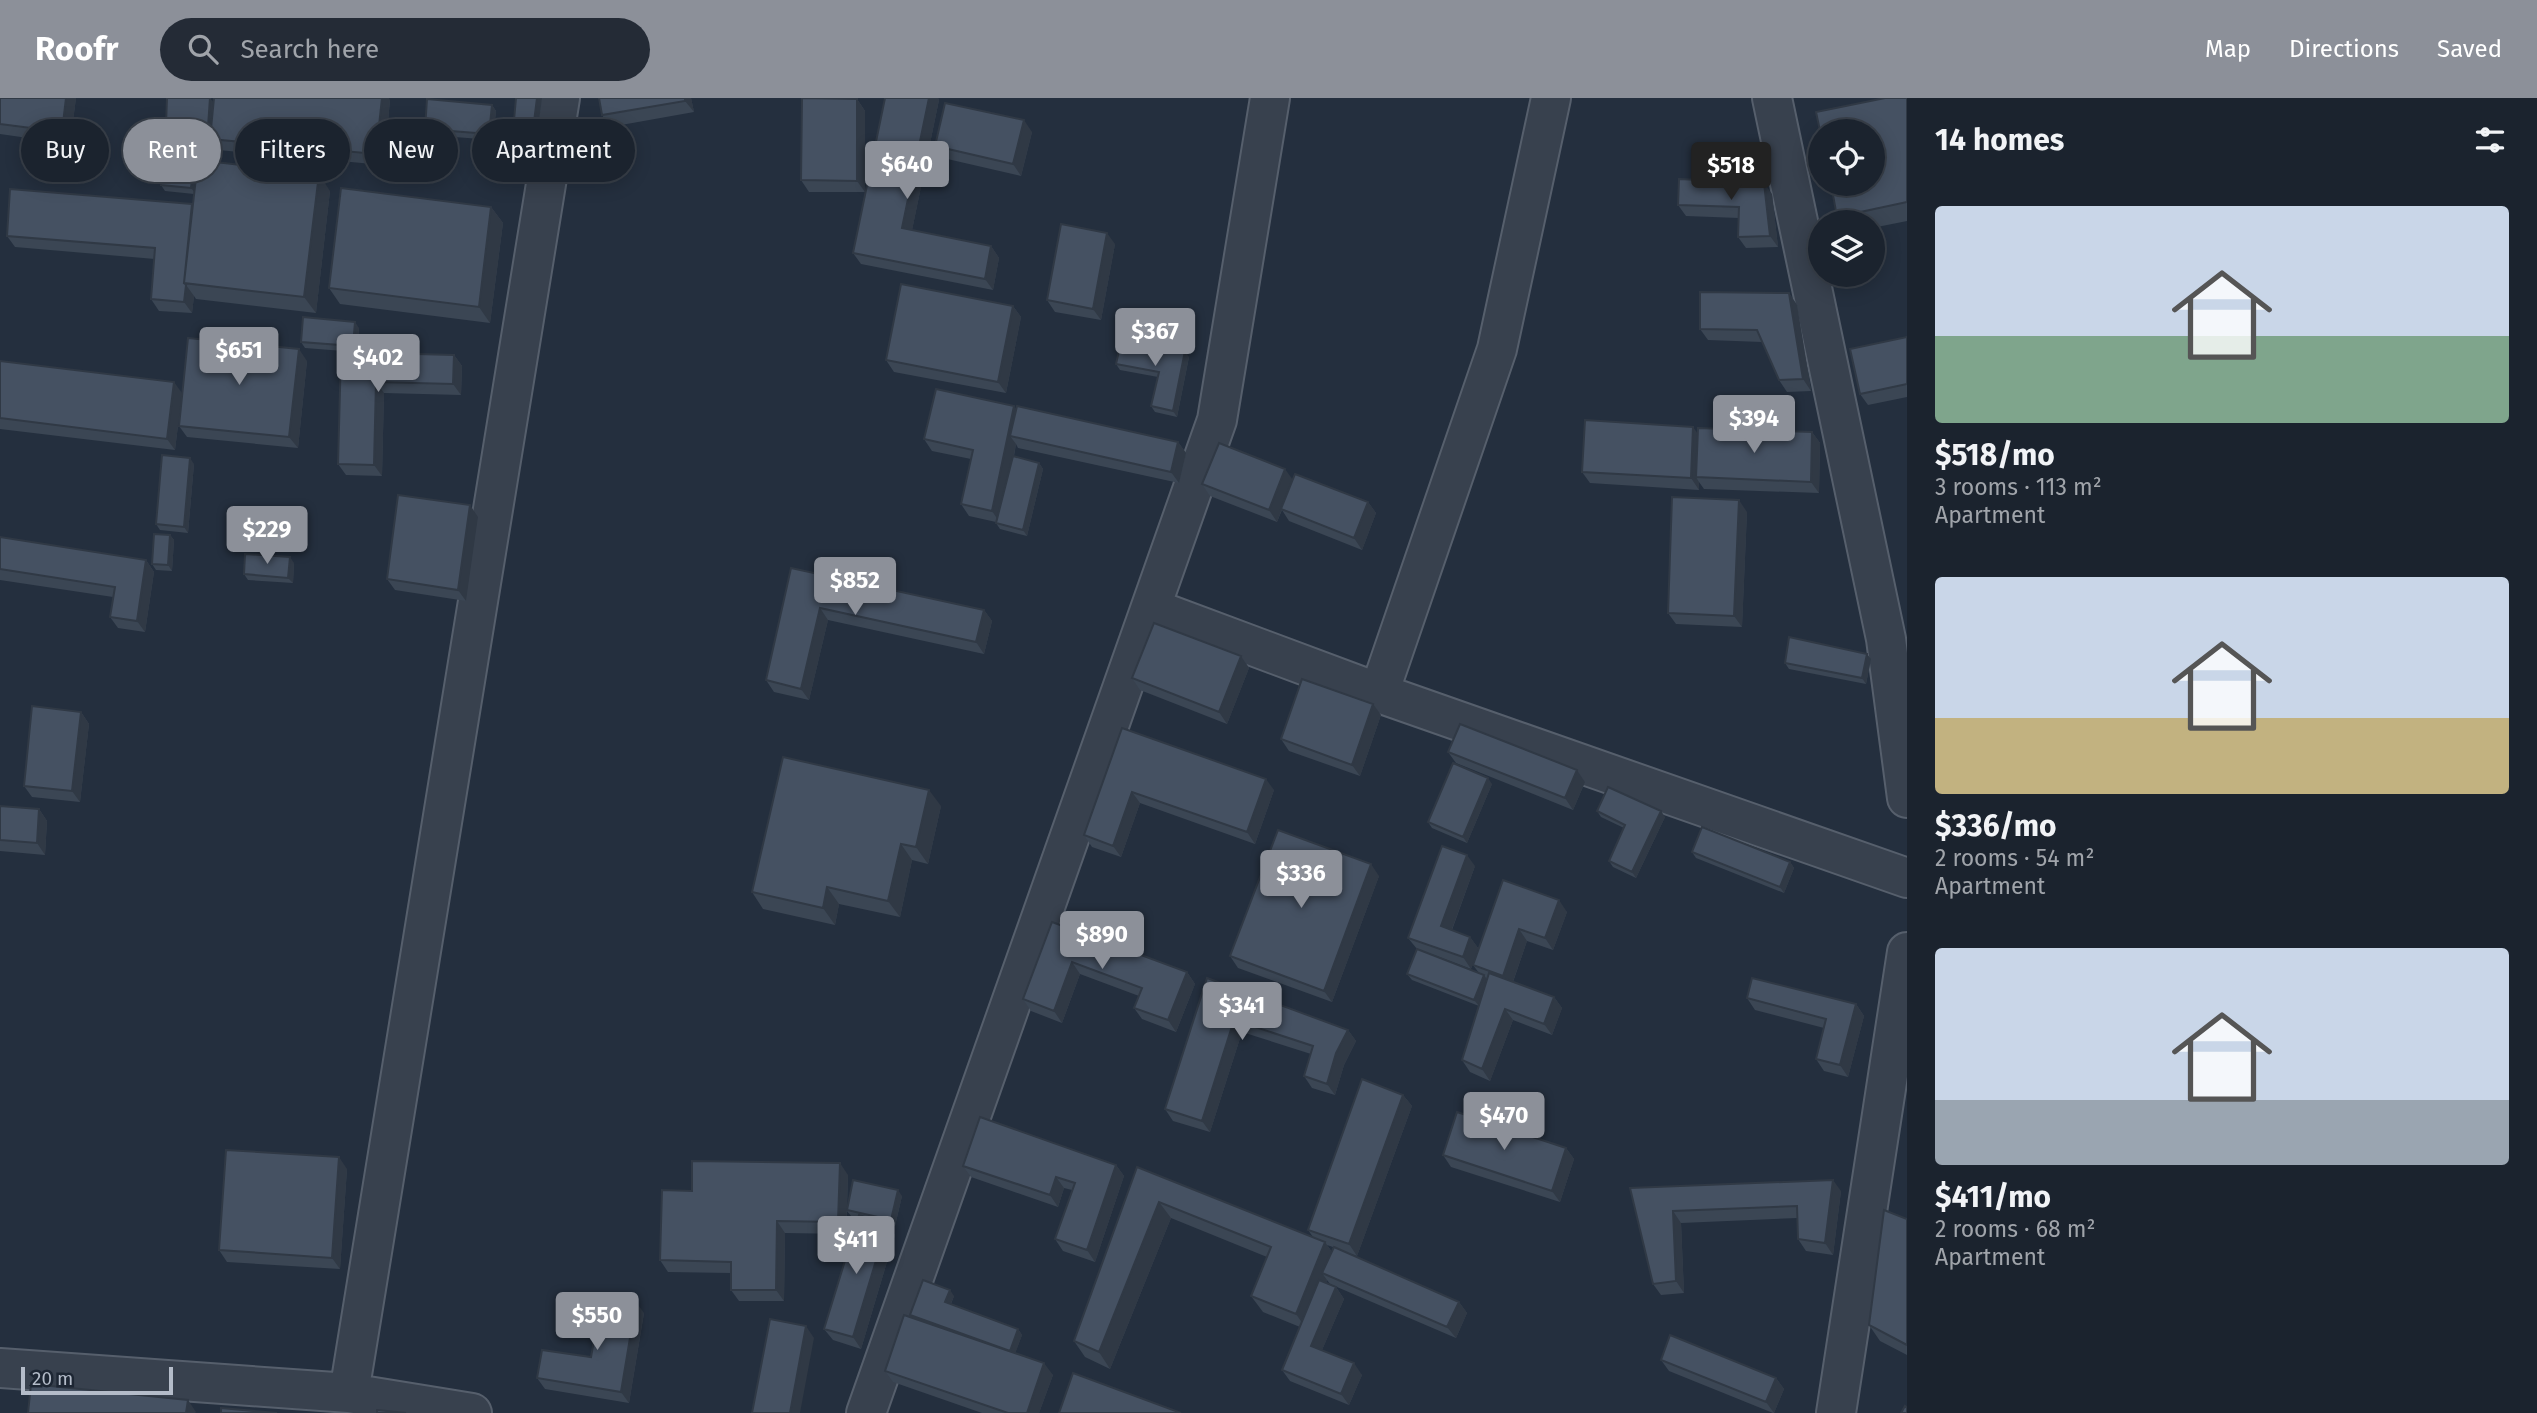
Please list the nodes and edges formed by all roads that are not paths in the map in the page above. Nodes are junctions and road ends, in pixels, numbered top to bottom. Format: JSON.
{"nodes":[{"id":1,"x":560,"y":98,"type":"edge"},
{"id":2,"x":1270,"y":98,"type":"edge"},
{"id":3,"x":1551,"y":98,"type":"edge"},
{"id":4,"x":1772,"y":98,"type":"edge"},
{"id":5,"x":1151,"y":608,"type":"junction"},
{"id":6,"x":1379,"y":693,"type":"junction"},
{"id":7,"x":1907,"y":798,"type":"edge"},
{"id":8,"x":1907,"y":878,"type":"edge"},
{"id":9,"x":1907,"y":952,"type":"edge"},
{"id":10,"x":0,"y":1368,"type":"edge"},
{"id":11,"x":349,"y":1393,"type":"junction"},
{"id":12,"x":472,"y":1413,"type":"edge"},
{"id":13,"x":866,"y":1413,"type":"edge"},
{"id":14,"x":1836,"y":1413,"type":"edge"}],
"edges":[{"from":1,"to":11,"type":"street"},
{"from":2,"to":5,"type":"street"},
{"from":3,"to":6,"type":"street"},
{"from":4,"to":7,"type":"street"},
{"from":5,"to":6,"type":"street"},
{"from":5,"to":13,"type":"street"},
{"from":6,"to":8,"type":"street"},
{"from":9,"to":14,"type":"street"},
{"from":10,"to":11,"type":"street"},
{"from":11,"to":12,"type":"street"}]}
